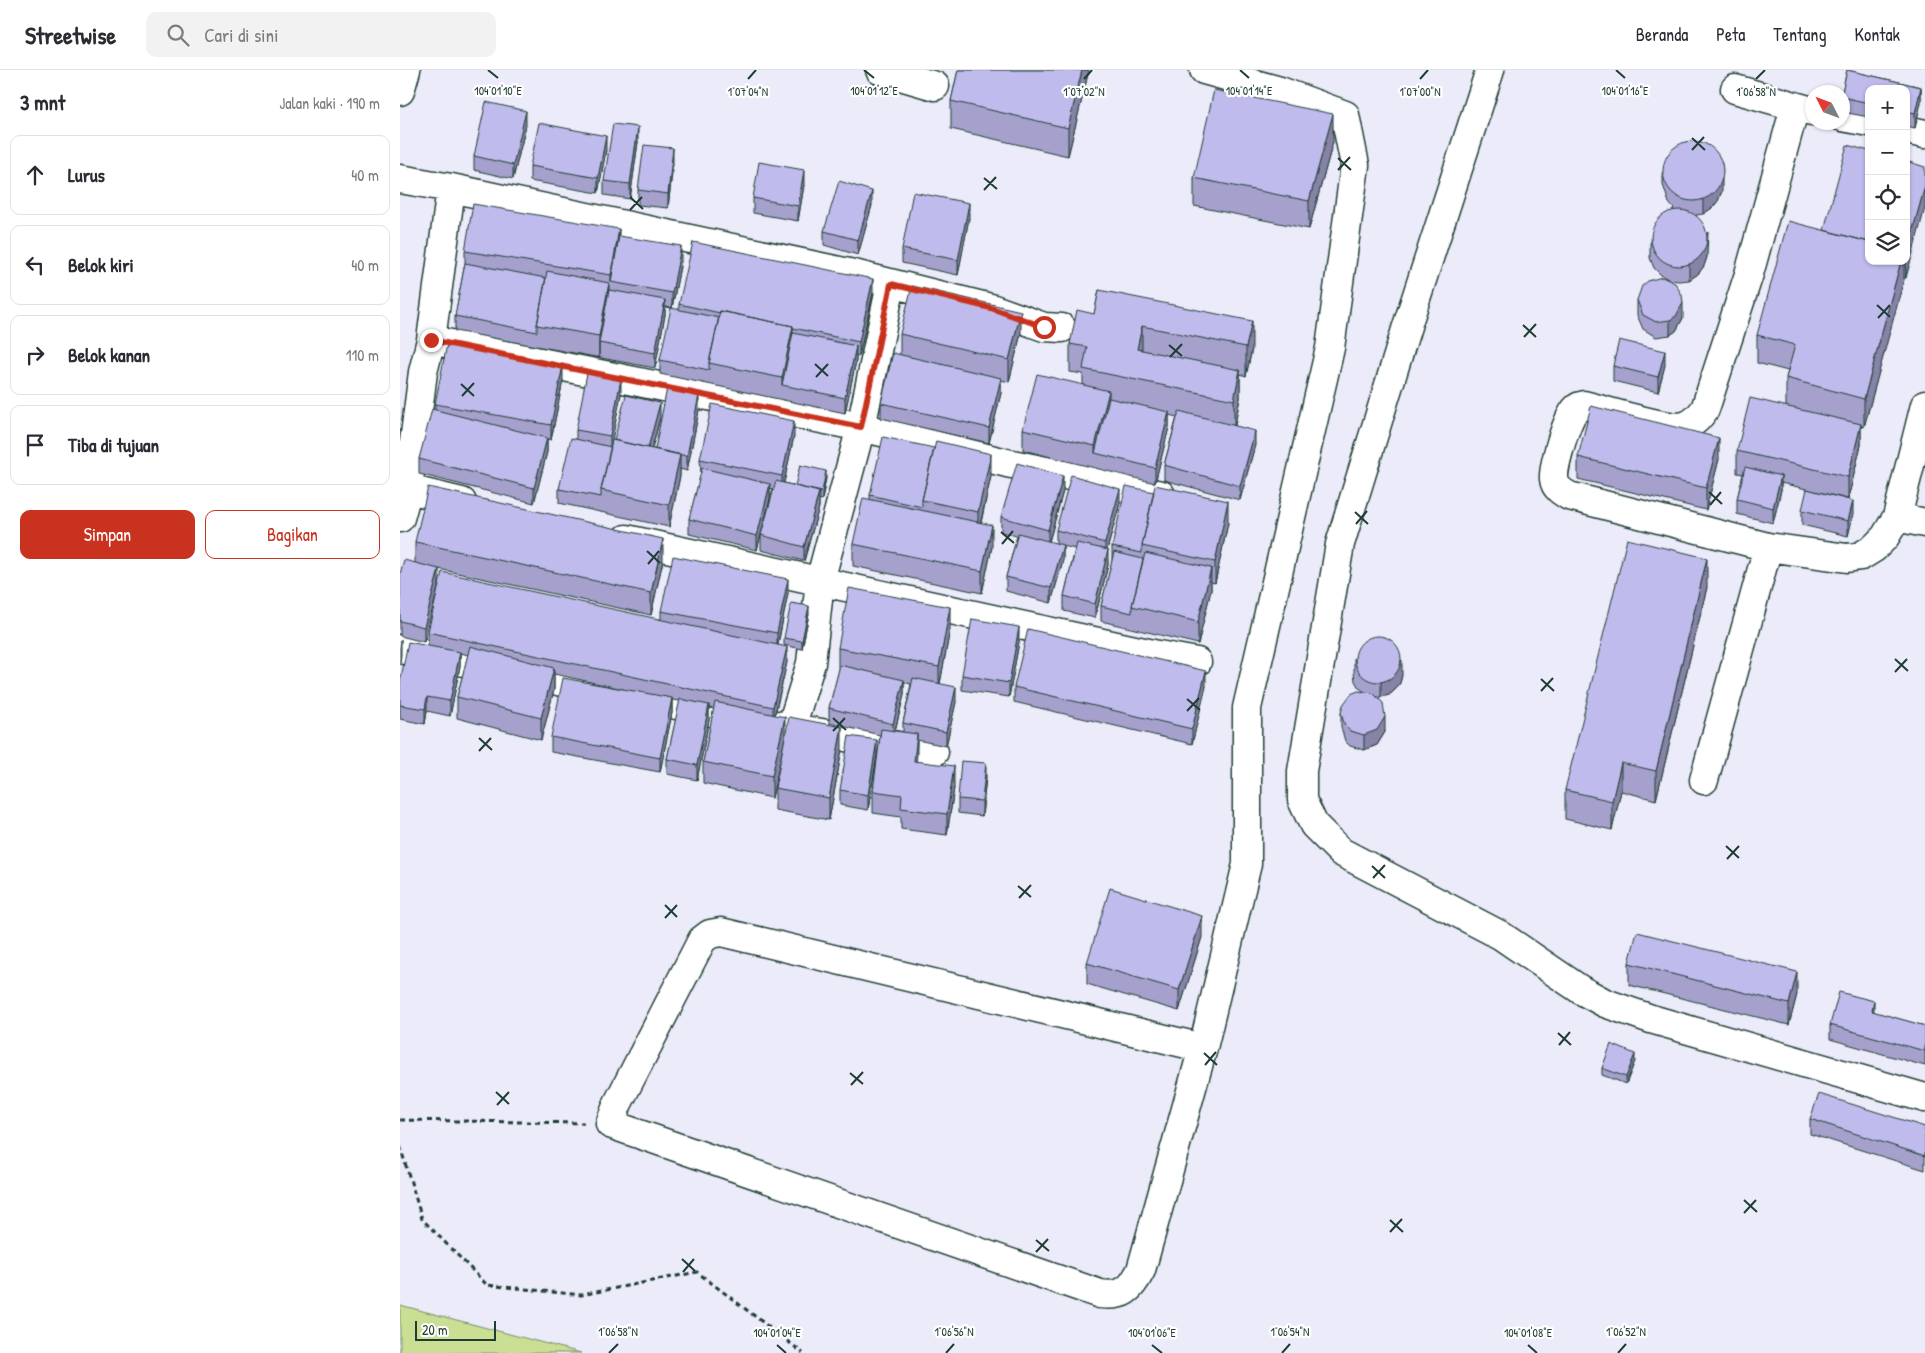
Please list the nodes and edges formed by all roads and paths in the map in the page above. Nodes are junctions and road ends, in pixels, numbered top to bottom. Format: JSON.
{"nodes":[{"id":1,"x":406,"y":70,"type":"edge"},
{"id":2,"x":880,"y":70,"type":"edge"},
{"id":3,"x":1204,"y":70,"type":"edge"},
{"id":4,"x":1490,"y":70,"type":"edge"},
{"id":5,"x":935,"y":86,"type":"dead end"},
{"id":6,"x":1735,"y":89,"type":"dead end"},
{"id":7,"x":400,"y":91,"type":"edge"},
{"id":8,"x":1804,"y":109,"type":"edge"},
{"id":9,"x":1850,"y":118,"type":"edge"},
{"id":10,"x":1865,"y":121,"type":"edge"},
{"id":11,"x":1910,"y":131,"type":"edge"},
{"id":12,"x":1925,"y":134,"type":"edge"},
{"id":13,"x":400,"y":179,"type":"edge"},
{"id":14,"x":451,"y":188,"type":"junction"},
{"id":15,"x":891,"y":284,"type":"junction"},
{"id":16,"x":1062,"y":328,"type":"dead end"},
{"id":17,"x":431,"y":340,"type":"junction"},
{"id":18,"x":1925,"y":405,"type":"edge"},
{"id":19,"x":861,"y":427,"type":"junction"},
{"id":20,"x":408,"y":489,"type":"junction"},
{"id":21,"x":1186,"y":500,"type":"edge"},
{"id":22,"x":482,"y":507,"type":"edge"},
{"id":23,"x":1897,"y":517,"type":"junction"},
{"id":24,"x":400,"y":518,"type":"edge"},
{"id":25,"x":1925,"y":523,"type":"edge"},
{"id":26,"x":606,"y":535,"type":"edge"},
{"id":27,"x":1768,"y":546,"type":"junction"},
{"id":28,"x":820,"y":580,"type":"junction"},
{"id":29,"x":400,"y":649,"type":"edge"},
{"id":30,"x":1197,"y":662,"type":"dead end"},
{"id":31,"x":791,"y":728,"type":"junction"},
{"id":32,"x":934,"y":752,"type":"dead end"},
{"id":33,"x":1704,"y":780,"type":"dead end"},
{"id":34,"x":1203,"y":1048,"type":"junction"},
{"id":35,"x":1925,"y":1098,"type":"edge"},
{"id":36,"x":400,"y":1120,"type":"edge"},
{"id":37,"x":610,"y":1124,"type":"junction"},
{"id":38,"x":400,"y":1146,"type":"edge"},
{"id":39,"x":803,"y":1353,"type":"edge"}],
"edges":[{"from":1,"to":7,"type":"street"},
{"from":2,"to":5,"type":"street"},
{"from":3,"to":34,"type":"street"},
{"from":4,"to":35,"type":"street"},
{"from":6,"to":8,"type":"street"},
{"from":8,"to":27,"type":"street"},
{"from":9,"to":10,"type":"street"},
{"from":11,"to":12,"type":"street"},
{"from":13,"to":14,"type":"street"},
{"from":14,"to":15,"type":"street"},
{"from":14,"to":17,"type":"street"},
{"from":15,"to":16,"type":"street"},
{"from":15,"to":19,"type":"street"},
{"from":17,"to":19,"type":"street"},
{"from":17,"to":20,"type":"street"},
{"from":18,"to":23,"type":"street"},
{"from":19,"to":21,"type":"street"},
{"from":19,"to":28,"type":"street"},
{"from":20,"to":22,"type":"street"},
{"from":20,"to":24,"type":"street"},
{"from":23,"to":25,"type":"street"},
{"from":23,"to":27,"type":"street"},
{"from":26,"to":28,"type":"street"},
{"from":27,"to":33,"type":"street"},
{"from":28,"to":30,"type":"street"},
{"from":28,"to":31,"type":"street"},
{"from":29,"to":31,"type":"street"},
{"from":31,"to":32,"type":"street"},
{"from":34,"to":37,"type":"street"},
{"from":34,"to":37,"type":"street"},
{"from":36,"to":37,"type":"path"},
{"from":38,"to":39,"type":"path"}]}
